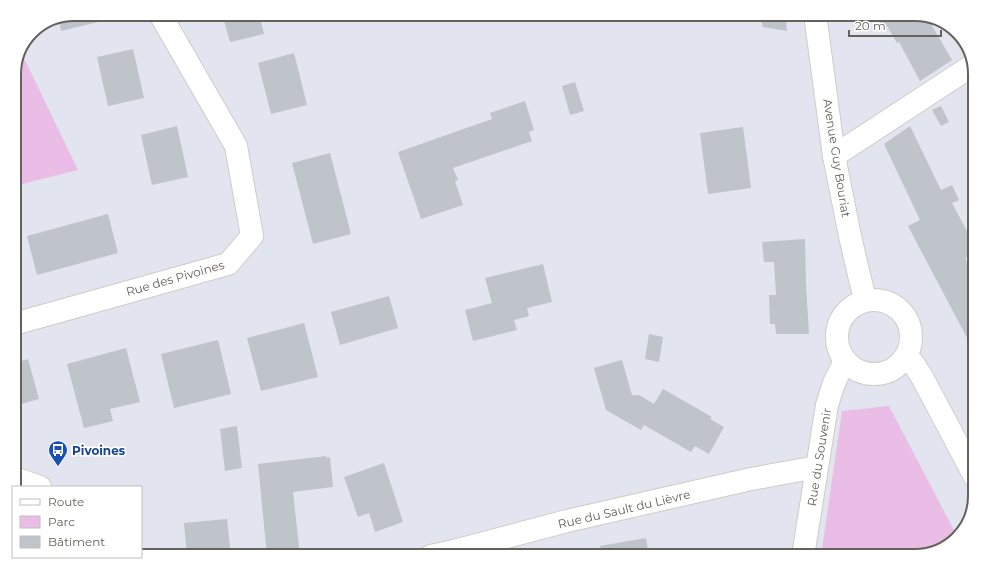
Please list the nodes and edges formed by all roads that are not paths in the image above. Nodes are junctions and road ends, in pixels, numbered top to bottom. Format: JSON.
{"nodes":[{"id":1,"x":164,"y":21,"type":"edge"},
{"id":2,"x":816,"y":21,"type":"edge"},
{"id":3,"x":968,"y":68,"type":"edge"},
{"id":4,"x":834,"y":156,"type":"junction"},
{"id":5,"x":867,"y":300,"type":"junction"},
{"id":6,"x":21,"y":322,"type":"edge"},
{"id":7,"x":905,"y":358,"type":"junction"},
{"id":8,"x":845,"y":361,"type":"junction"},
{"id":9,"x":968,"y":464,"type":"edge"},
{"id":10,"x":817,"y":467,"type":"junction"},
{"id":11,"x":21,"y":480,"type":"edge"},
{"id":12,"x":37,"y":486,"type":"edge"},
{"id":13,"x":461,"y":549,"type":"edge"},
{"id":14,"x":804,"y":549,"type":"edge"}],
"edges":[{"from":1,"to":6,"type":"street","name":"Rue des Pivoines"},
{"from":2,"to":4,"type":"street","name":"Avenue Guy Bouriat"},
{"from":3,"to":4,"type":"street"},
{"from":4,"to":5,"type":"street","name":"Avenue Guy Bouriat"},
{"from":5,"to":7,"type":"street"},
{"from":5,"to":8,"type":"street"},
{"from":7,"to":8,"type":"street"},
{"from":7,"to":9,"type":"street"},
{"from":8,"to":10,"type":"street","name":"Rue du Souvenir"},
{"from":10,"to":13,"type":"street","name":"Rue du Sault du Lièvre"},
{"from":10,"to":14,"type":"street","name":"Rue du Souvenir"},
{"from":11,"to":12,"type":"street"}]}
